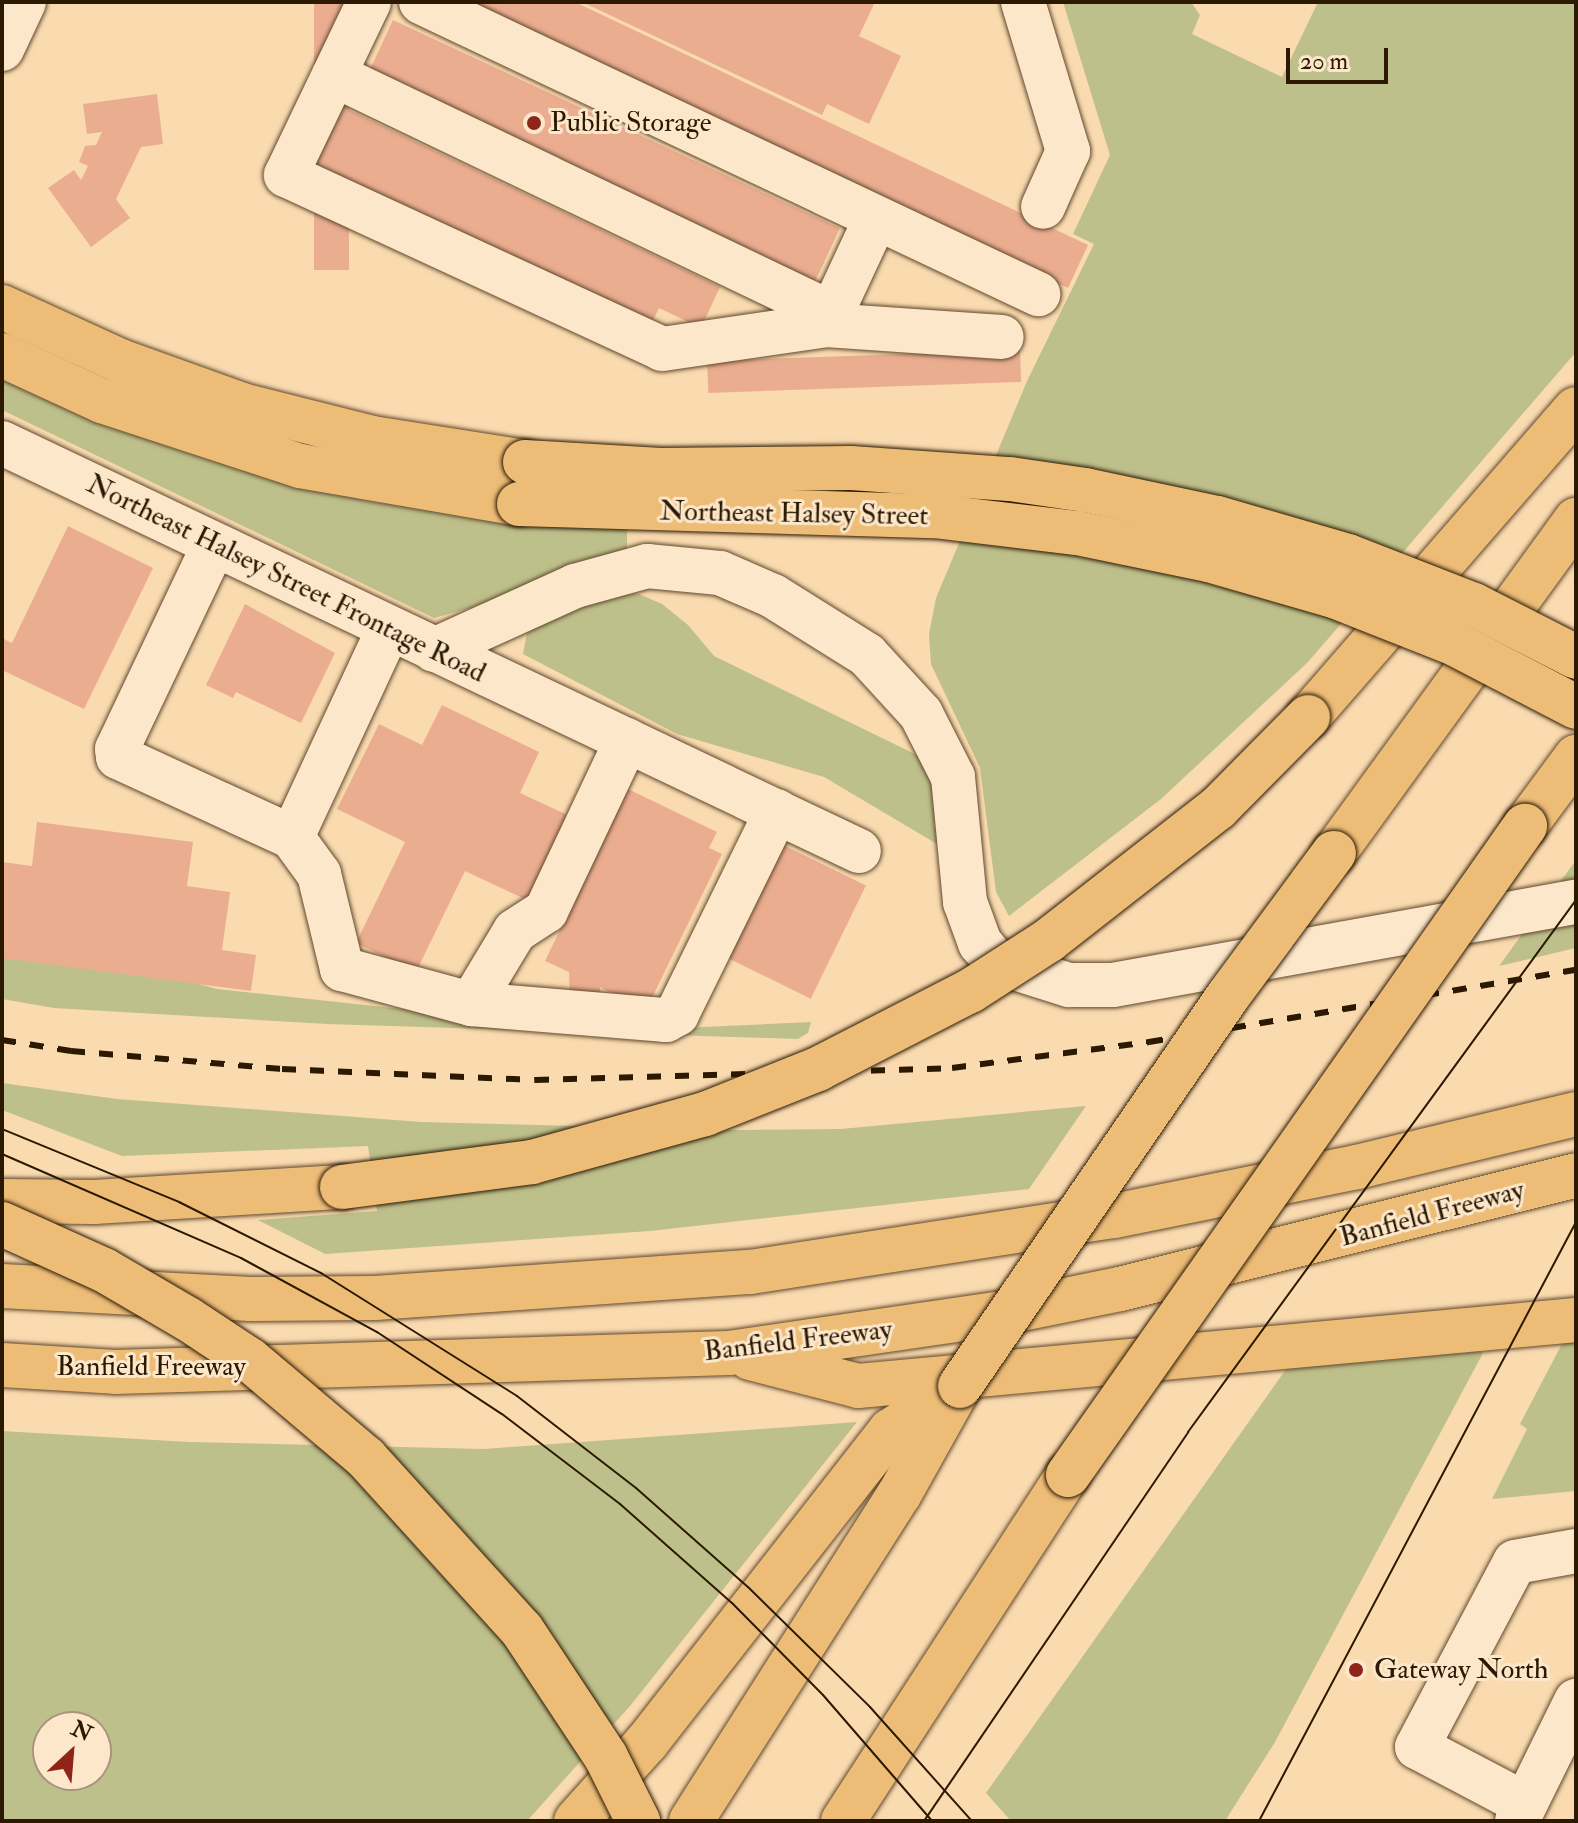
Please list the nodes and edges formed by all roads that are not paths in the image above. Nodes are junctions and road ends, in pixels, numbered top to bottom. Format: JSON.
{"nodes":[{"id":1,"x":24,"y":2,"type":"edge"},
{"id":2,"x":369,"y":2,"type":"edge"},
{"id":3,"x":421,"y":2,"type":"edge"},
{"id":4,"x":1023,"y":2,"type":"edge"},
{"id":5,"x":2,"y":49,"type":"edge"},
{"id":6,"x":334,"y":75,"type":"junction"},
{"id":7,"x":1043,"y":207,"type":"dead end"},
{"id":8,"x":876,"y":218,"type":"junction"},
{"id":9,"x":1038,"y":294,"type":"dead end"},
{"id":10,"x":2,"y":307,"type":"edge"},
{"id":11,"x":828,"y":319,"type":"junction"},
{"id":12,"x":1002,"y":337,"type":"dead end"},
{"id":13,"x":2,"y":355,"type":"edge"},
{"id":14,"x":1576,"y":409,"type":"edge"},
{"id":15,"x":2,"y":443,"type":"edge"},
{"id":16,"x":522,"y":483,"type":"junction"},
{"id":17,"x":1576,"y":520,"type":"edge"},
{"id":18,"x":214,"y":545,"type":"junction"},
{"id":19,"x":389,"y":628,"type":"junction"},
{"id":20,"x":434,"y":650,"type":"junction"},
{"id":21,"x":1576,"y":657,"type":"edge"},
{"id":22,"x":1576,"y":707,"type":"edge"},
{"id":23,"x":627,"y":740,"type":"junction"},
{"id":24,"x":1576,"y":757,"type":"edge"},
{"id":25,"x":777,"y":811,"type":"junction"},
{"id":26,"x":292,"y":837,"type":"junction"},
{"id":27,"x":859,"y":851,"type":"dead end"},
{"id":28,"x":1576,"y":902,"type":"edge"},
{"id":29,"x":471,"y":1004,"type":"junction"},
{"id":30,"x":1576,"y":1114,"type":"edge"},
{"id":31,"x":1576,"y":1175,"type":"edge"},
{"id":32,"x":2,"y":1201,"type":"edge"},
{"id":33,"x":2,"y":1224,"type":"edge"},
{"id":34,"x":2,"y":1286,"type":"edge"},
{"id":35,"x":1576,"y":1320,"type":"edge"},
{"id":36,"x":729,"y":1353,"type":"junction"},
{"id":37,"x":2,"y":1365,"type":"edge"},
{"id":38,"x":960,"y":1386,"type":"junction"},
{"id":39,"x":1576,"y":1551,"type":"edge"},
{"id":40,"x":1576,"y":1701,"type":"edge"},
{"id":41,"x":1521,"y":1812,"type":"edge"},
{"id":42,"x":576,"y":1821,"type":"edge"},
{"id":43,"x":638,"y":1821,"type":"edge"},
{"id":44,"x":691,"y":1821,"type":"edge"},
{"id":45,"x":843,"y":1821,"type":"edge"}],
"edges":[{"from":1,"to":5,"type":"street"},
{"from":2,"to":6,"type":"street"},
{"from":3,"to":8,"type":"street"},
{"from":4,"to":7,"type":"street"},
{"from":6,"to":11,"type":"street"},
{"from":6,"to":11,"type":"street"},
{"from":8,"to":9,"type":"street"},
{"from":8,"to":11,"type":"street"},
{"from":10,"to":16,"type":"main road","name":"Northeast Halsey Street"},
{"from":11,"to":12,"type":"street"},
{"from":13,"to":16,"type":"main road","name":"Northeast Halsey Street"},
{"from":14,"to":32,"type":"main road","bridge":true},
{"from":15,"to":18,"type":"street","name":"Northeast Halsey Street Frontage Road"},
{"from":16,"to":21,"type":"main road","name":"Northeast Halsey Street","bridge":true},
{"from":16,"to":22,"type":"main road","name":"Northeast Halsey Street","bridge":true},
{"from":17,"to":38,"type":"main road","bridge":true},
{"from":18,"to":19,"type":"street","name":"Northeast Halsey Street Frontage Road"},
{"from":18,"to":26,"type":"street"},
{"from":19,"to":20,"type":"street","name":"Northeast Halsey Street Frontage Road"},
{"from":19,"to":26,"type":"street"},
{"from":20,"to":23,"type":"street","name":"Northeast Halsey Street Frontage Road"},
{"from":20,"to":28,"type":"street"},
{"from":23,"to":25,"type":"street","name":"Northeast Halsey Street Frontage Road"},
{"from":23,"to":29,"type":"street"},
{"from":24,"to":45,"type":"main road","bridge":true},
{"from":25,"to":27,"type":"street","name":"Northeast Halsey Street Frontage Road"},
{"from":25,"to":29,"type":"street"},
{"from":26,"to":29,"type":"street"},
{"from":30,"to":34,"type":"main road"},
{"from":31,"to":36,"type":"main road","name":"Banfield Freeway"},
{"from":33,"to":43,"type":"main road","bridge":true},
{"from":35,"to":36,"type":"main road"},
{"from":36,"to":37,"type":"main road","name":"Banfield Freeway"},
{"from":38,"to":42,"type":"main road"},
{"from":38,"to":44,"type":"main road"},
{"from":39,"to":41,"type":"street"},
{"from":40,"to":41,"type":"street"}]}
